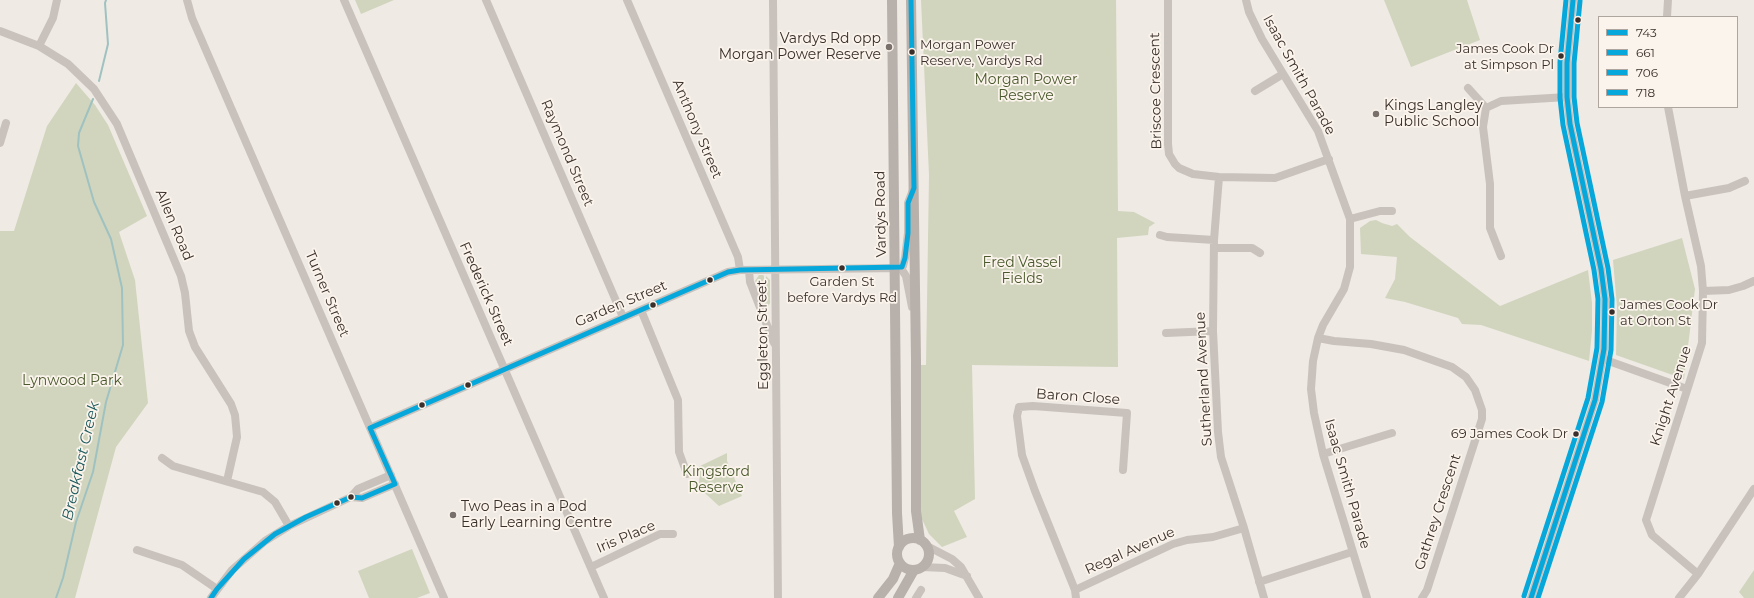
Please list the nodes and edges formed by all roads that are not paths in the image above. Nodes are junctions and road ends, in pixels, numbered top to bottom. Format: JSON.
{"nodes":[{"id":1,"x":57,"y":0,"type":"edge"},
{"id":2,"x":187,"y":0,"type":"edge"},
{"id":3,"x":344,"y":0,"type":"edge"},
{"id":4,"x":486,"y":0,"type":"edge"},
{"id":5,"x":627,"y":0,"type":"edge"},
{"id":6,"x":773,"y":0,"type":"edge"},
{"id":7,"x":892,"y":0,"type":"edge"},
{"id":8,"x":910,"y":0,"type":"edge"},
{"id":9,"x":1168,"y":0,"type":"edge"},
{"id":10,"x":1246,"y":0,"type":"edge"},
{"id":11,"x":1573,"y":0,"type":"edge"},
{"id":12,"x":1668,"y":0,"type":"edge"},
{"id":13,"x":1667,"y":16,"type":"edge"},
{"id":14,"x":0,"y":31,"type":"edge"},
{"id":15,"x":39,"y":46,"type":"junction"},
{"id":16,"x":1283,"y":74,"type":"junction"},
{"id":17,"x":1468,"y":88,"type":"dead end"},
{"id":18,"x":1255,"y":91,"type":"dead end"},
{"id":19,"x":1567,"y":97,"type":"junction"},
{"id":20,"x":1486,"y":108,"type":"junction"},
{"id":21,"x":1668,"y":108,"type":"edge"},
{"id":22,"x":6,"y":123,"type":"dead end"},
{"id":23,"x":0,"y":143,"type":"edge"},
{"id":24,"x":1329,"y":159,"type":"junction"},
{"id":25,"x":1219,"y":177,"type":"junction"},
{"id":26,"x":1745,"y":181,"type":"dead end"},
{"id":27,"x":914,"y":188,"type":"junction"},
{"id":28,"x":1684,"y":196,"type":"junction"},
{"id":29,"x":1392,"y":211,"type":"dead end"},
{"id":30,"x":1350,"y":219,"type":"junction"},
{"id":31,"x":1160,"y":235,"type":"dead end"},
{"id":32,"x":1214,"y":244,"type":"junction"},
{"id":33,"x":1260,"y":253,"type":"dead end"},
{"id":34,"x":1501,"y":256,"type":"dead end"},
{"id":35,"x":896,"y":268,"type":"junction"},
{"id":36,"x":744,"y":270,"type":"junction"},
{"id":37,"x":775,"y":270,"type":"junction"},
{"id":38,"x":1754,"y":280,"type":"edge"},
{"id":39,"x":1703,"y":291,"type":"junction"},
{"id":40,"x":641,"y":310,"type":"junction"},
{"id":41,"x":623,"y":317,"type":"junction"},
{"id":42,"x":916,"y":324,"type":"junction"},
{"id":43,"x":1213,"y":331,"type":"junction"},
{"id":44,"x":1166,"y":333,"type":"dead end"},
{"id":45,"x":1318,"y":338,"type":"junction"},
{"id":46,"x":776,"y":347,"type":"junction"},
{"id":47,"x":1603,"y":358,"type":"junction"},
{"id":48,"x":505,"y":369,"type":"junction"},
{"id":49,"x":1687,"y":389,"type":"junction"},
{"id":50,"x":370,"y":428,"type":"junction"},
{"id":51,"x":1392,"y":433,"type":"dead end"},
{"id":52,"x":1322,"y":454,"type":"junction"},
{"id":53,"x":162,"y":458,"type":"dead end"},
{"id":54,"x":1123,"y":470,"type":"dead end"},
{"id":55,"x":687,"y":474,"type":"dead end"},
{"id":56,"x":391,"y":475,"type":"junction"},
{"id":57,"x":227,"y":481,"type":"junction"},
{"id":58,"x":395,"y":484,"type":"junction"},
{"id":59,"x":1754,"y":489,"type":"edge"},
{"id":60,"x":351,"y":497,"type":"junction"},
{"id":61,"x":289,"y":526,"type":"junction"},
{"id":62,"x":1244,"y":528,"type":"junction"},
{"id":63,"x":673,"y":534,"type":"dead end"},
{"id":64,"x":923,"y":543,"type":"junction"},
{"id":65,"x":899,"y":547,"type":"junction"},
{"id":66,"x":137,"y":550,"type":"dead end"},
{"id":67,"x":1352,"y":552,"type":"junction"},
{"id":68,"x":900,"y":563,"type":"junction"},
{"id":69,"x":591,"y":567,"type":"junction"},
{"id":70,"x":918,"y":569,"type":"junction"},
{"id":71,"x":1698,"y":574,"type":"junction"},
{"id":72,"x":967,"y":576,"type":"junction"},
{"id":73,"x":1259,"y":582,"type":"junction"},
{"id":74,"x":217,"y":589,"type":"junction"},
{"id":75,"x":921,"y":590,"type":"dead end"},
{"id":76,"x":1076,"y":594,"type":"edge"},
{"id":77,"x":211,"y":598,"type":"edge"},
{"id":78,"x":444,"y":598,"type":"edge"},
{"id":79,"x":604,"y":598,"type":"edge"},
{"id":80,"x":778,"y":598,"type":"edge"},
{"id":81,"x":878,"y":598,"type":"edge"},
{"id":82,"x":898,"y":598,"type":"edge"},
{"id":83,"x":916,"y":598,"type":"edge"},
{"id":84,"x":979,"y":598,"type":"edge"},
{"id":85,"x":1264,"y":598,"type":"edge"},
{"id":86,"x":1367,"y":598,"type":"edge"},
{"id":87,"x":1422,"y":598,"type":"edge"},
{"id":88,"x":1531,"y":598,"type":"edge"},
{"id":89,"x":1679,"y":598,"type":"edge"}],
"edges":[{"from":1,"to":15,"type":"street"},
{"from":2,"to":50,"type":"street","name":"Turner Street"},
{"from":3,"to":48,"type":"street","name":"Frederick Street"},
{"from":4,"to":41,"type":"street","name":"Raymond Street"},
{"from":5,"to":36,"type":"street","name":"Anthony Street"},
{"from":6,"to":37,"type":"street","name":"Eggleton Street"},
{"from":7,"to":35,"type":"main road","name":"Vardys Road"},
{"from":8,"to":27,"type":"main road"},
{"from":9,"to":25,"type":"street","name":"Briscoe Crescent"},
{"from":10,"to":16,"type":"street","name":"Isaac Smith Parade"},
{"from":11,"to":19,"type":"street"},
{"from":12,"to":13,"type":"street"},
{"from":14,"to":15,"type":"street","name":"Allen Road"},
{"from":15,"to":57,"type":"street","name":"Allen Road"},
{"from":16,"to":18,"type":"street"},
{"from":16,"to":24,"type":"street","name":"Isaac Smith Parade"},
{"from":17,"to":20,"type":"street"},
{"from":19,"to":20,"type":"street"},
{"from":19,"to":47,"type":"street"},
{"from":20,"to":34,"type":"street"},
{"from":21,"to":28,"type":"street","name":"Knight Avenue"},
{"from":22,"to":23,"type":"street"},
{"from":24,"to":25,"type":"street","name":"Briscoe Crescent"},
{"from":24,"to":30,"type":"street","name":"Isaac Smith Parade"},
{"from":25,"to":32,"type":"street","name":"Sutherland Avenue"},
{"from":26,"to":28,"type":"street"},
{"from":27,"to":35,"type":"street"},
{"from":27,"to":42,"type":"main road"},
{"from":28,"to":39,"type":"street","name":"Knight Avenue"},
{"from":29,"to":30,"type":"street"},
{"from":30,"to":45,"type":"street","name":"Isaac Smith Parade"},
{"from":31,"to":32,"type":"street"},
{"from":32,"to":33,"type":"street"},
{"from":32,"to":43,"type":"street","name":"Sutherland Avenue"},
{"from":35,"to":37,"type":"street","name":"Garden Street"},
{"from":35,"to":42,"type":"street"},
{"from":35,"to":65,"type":"main road","name":"Vardys Road"},
{"from":36,"to":37,"type":"street","name":"Garden Street"},
{"from":36,"to":40,"type":"street","name":"Garden Street"},
{"from":36,"to":46,"type":"street","name":"Anthony Street"},
{"from":37,"to":46,"type":"street","name":"Eggleton Street"},
{"from":38,"to":39,"type":"street"},
{"from":39,"to":49,"type":"street","name":"Knight Avenue"},
{"from":40,"to":41,"type":"street","name":"Garden Street"},
{"from":40,"to":55,"type":"street"},
{"from":41,"to":48,"type":"street","name":"Garden Street"},
{"from":42,"to":64,"type":"main road"},
{"from":43,"to":44,"type":"street"},
{"from":43,"to":62,"type":"street","name":"Sutherland Avenue"},
{"from":45,"to":52,"type":"street","name":"Isaac Smith Parade"},
{"from":45,"to":87,"type":"street","name":"Gathrey Crescent"},
{"from":46,"to":80,"type":"street","name":"Eggleton Street"},
{"from":47,"to":49,"type":"street"},
{"from":47,"to":88,"type":"street"},
{"from":48,"to":50,"type":"street","name":"Garden Street"},
{"from":48,"to":69,"type":"street","name":"Frederick Street"},
{"from":49,"to":71,"type":"street","name":"Knight Avenue"},
{"from":50,"to":56,"type":"street","name":"Turner Street"},
{"from":51,"to":52,"type":"street"},
{"from":52,"to":67,"type":"street","name":"Isaac Smith Parade"},
{"from":53,"to":57,"type":"street"},
{"from":54,"to":76,"type":"street","name":"Baron Close"},
{"from":56,"to":58,"type":"street","name":"Turner Street"},
{"from":56,"to":60,"type":"street"},
{"from":57,"to":61,"type":"street"},
{"from":58,"to":60,"type":"street"},
{"from":58,"to":78,"type":"street","name":"Turner Street"},
{"from":59,"to":71,"type":"street"},
{"from":60,"to":61,"type":"street"},
{"from":61,"to":74,"type":"street"},
{"from":62,"to":73,"type":"street","name":"Sutherland Avenue"},
{"from":62,"to":76,"type":"street","name":"Regal Avenue"},
{"from":63,"to":69,"type":"street","name":"Iris Place"},
{"from":64,"to":65,"type":"main road"},
{"from":64,"to":70,"type":"main road"},
{"from":64,"to":72,"type":"street"},
{"from":65,"to":68,"type":"main road"},
{"from":66,"to":74,"type":"street"},
{"from":67,"to":73,"type":"street"},
{"from":67,"to":86,"type":"street","name":"Isaac Smith Parade"},
{"from":68,"to":70,"type":"main road"},
{"from":68,"to":81,"type":"main road"},
{"from":69,"to":79,"type":"street","name":"Frederick Street"},
{"from":70,"to":72,"type":"street"},
{"from":70,"to":82,"type":"main road"},
{"from":71,"to":89,"type":"street"},
{"from":72,"to":84,"type":"street"},
{"from":73,"to":85,"type":"street","name":"Sutherland Avenue"},
{"from":74,"to":77,"type":"street"},
{"from":75,"to":83,"type":"street"}]}
